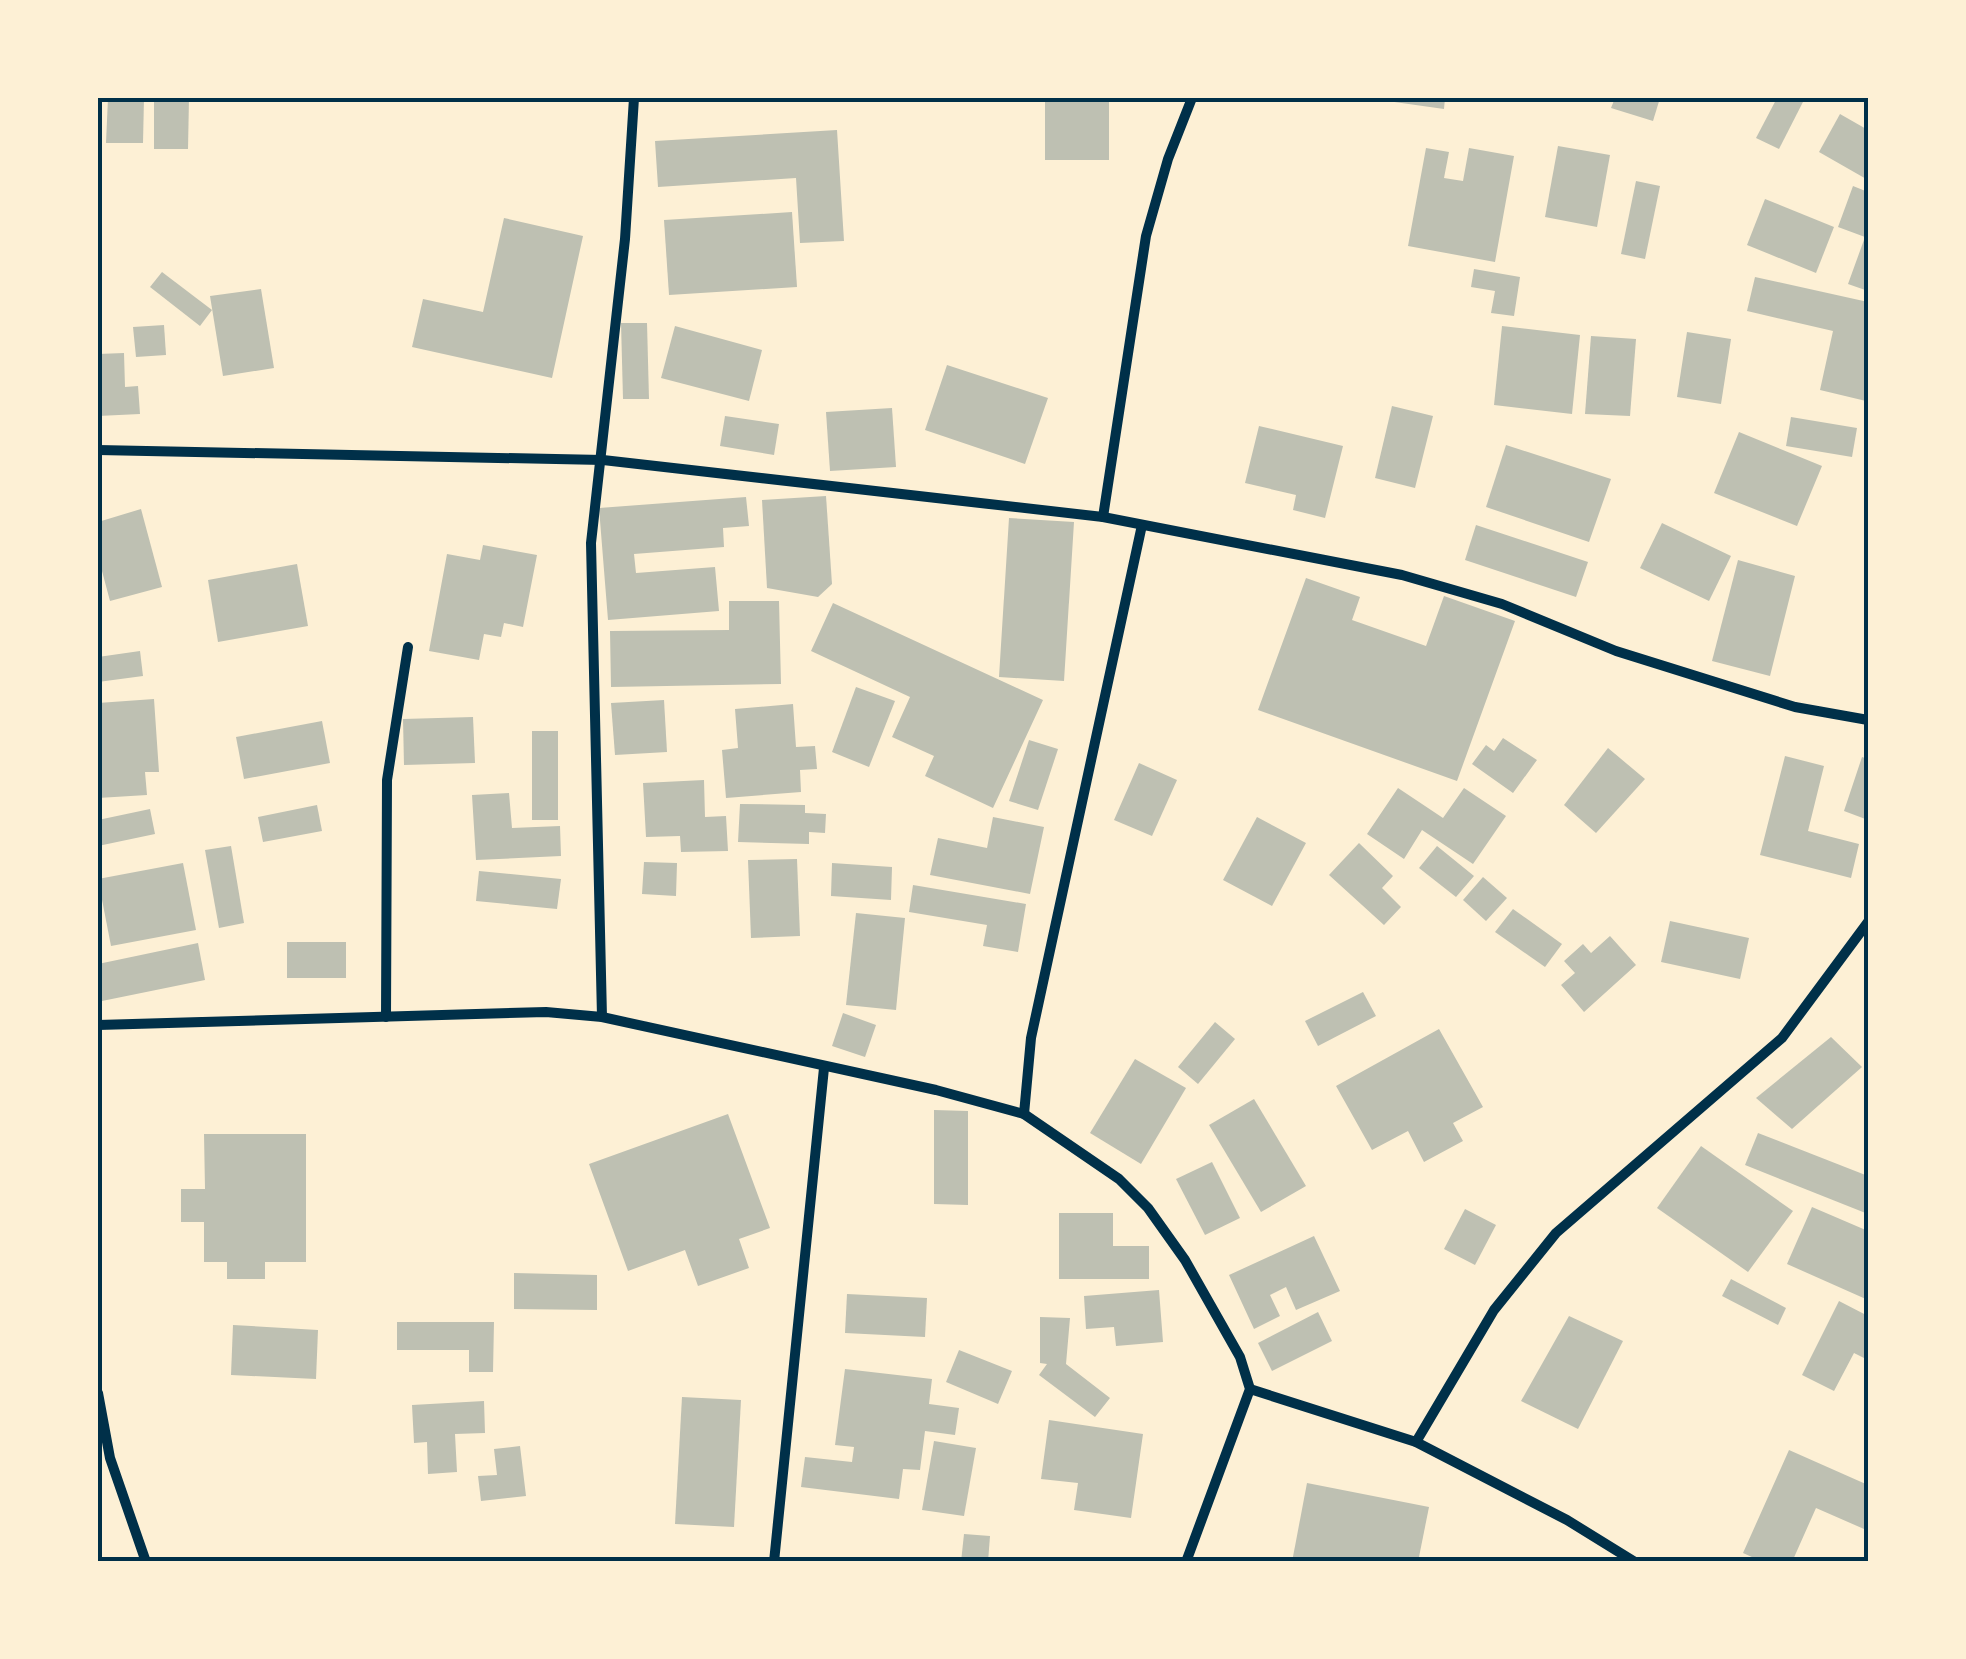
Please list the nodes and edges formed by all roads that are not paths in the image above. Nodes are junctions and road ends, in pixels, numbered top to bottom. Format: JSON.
{"nodes":[{"id":1,"x":634,"y":98,"type":"edge"},
{"id":2,"x":1192,"y":98,"type":"edge"},
{"id":3,"x":98,"y":450,"type":"edge"},
{"id":4,"x":603,"y":460,"type":"junction"},
{"id":5,"x":1103,"y":517,"type":"junction"},
{"id":6,"x":1142,"y":525,"type":"junction"},
{"id":7,"x":408,"y":647,"type":"dead end"},
{"id":8,"x":1868,"y":720,"type":"edge"},
{"id":9,"x":1868,"y":922,"type":"edge"},
{"id":10,"x":386,"y":1016,"type":"junction"},
{"id":11,"x":602,"y":1018,"type":"junction"},
{"id":12,"x":98,"y":1026,"type":"edge"},
{"id":13,"x":824,"y":1068,"type":"junction"},
{"id":14,"x":1024,"y":1114,"type":"junction"},
{"id":15,"x":1250,"y":1389,"type":"junction"},
{"id":16,"x":98,"y":1393,"type":"edge"},
{"id":17,"x":1416,"y":1442,"type":"junction"},
{"id":18,"x":146,"y":1562,"type":"edge"},
{"id":19,"x":774,"y":1562,"type":"edge"},
{"id":20,"x":1186,"y":1562,"type":"edge"},
{"id":21,"x":1634,"y":1562,"type":"edge"}],
"edges":[{"from":1,"to":4,"type":"street"},
{"from":2,"to":5,"type":"street"},
{"from":3,"to":4,"type":"street"},
{"from":4,"to":5,"type":"street"},
{"from":4,"to":11,"type":"street"},
{"from":5,"to":6,"type":"street"},
{"from":6,"to":8,"type":"street"},
{"from":6,"to":14,"type":"street"},
{"from":7,"to":10,"type":"street"},
{"from":9,"to":17,"type":"street"},
{"from":10,"to":11,"type":"street"},
{"from":10,"to":12,"type":"street"},
{"from":11,"to":13,"type":"street"},
{"from":13,"to":14,"type":"street"},
{"from":13,"to":19,"type":"street"},
{"from":14,"to":15,"type":"street"},
{"from":15,"to":17,"type":"street"},
{"from":15,"to":20,"type":"street"},
{"from":16,"to":18,"type":"street"},
{"from":17,"to":21,"type":"street"}]}
